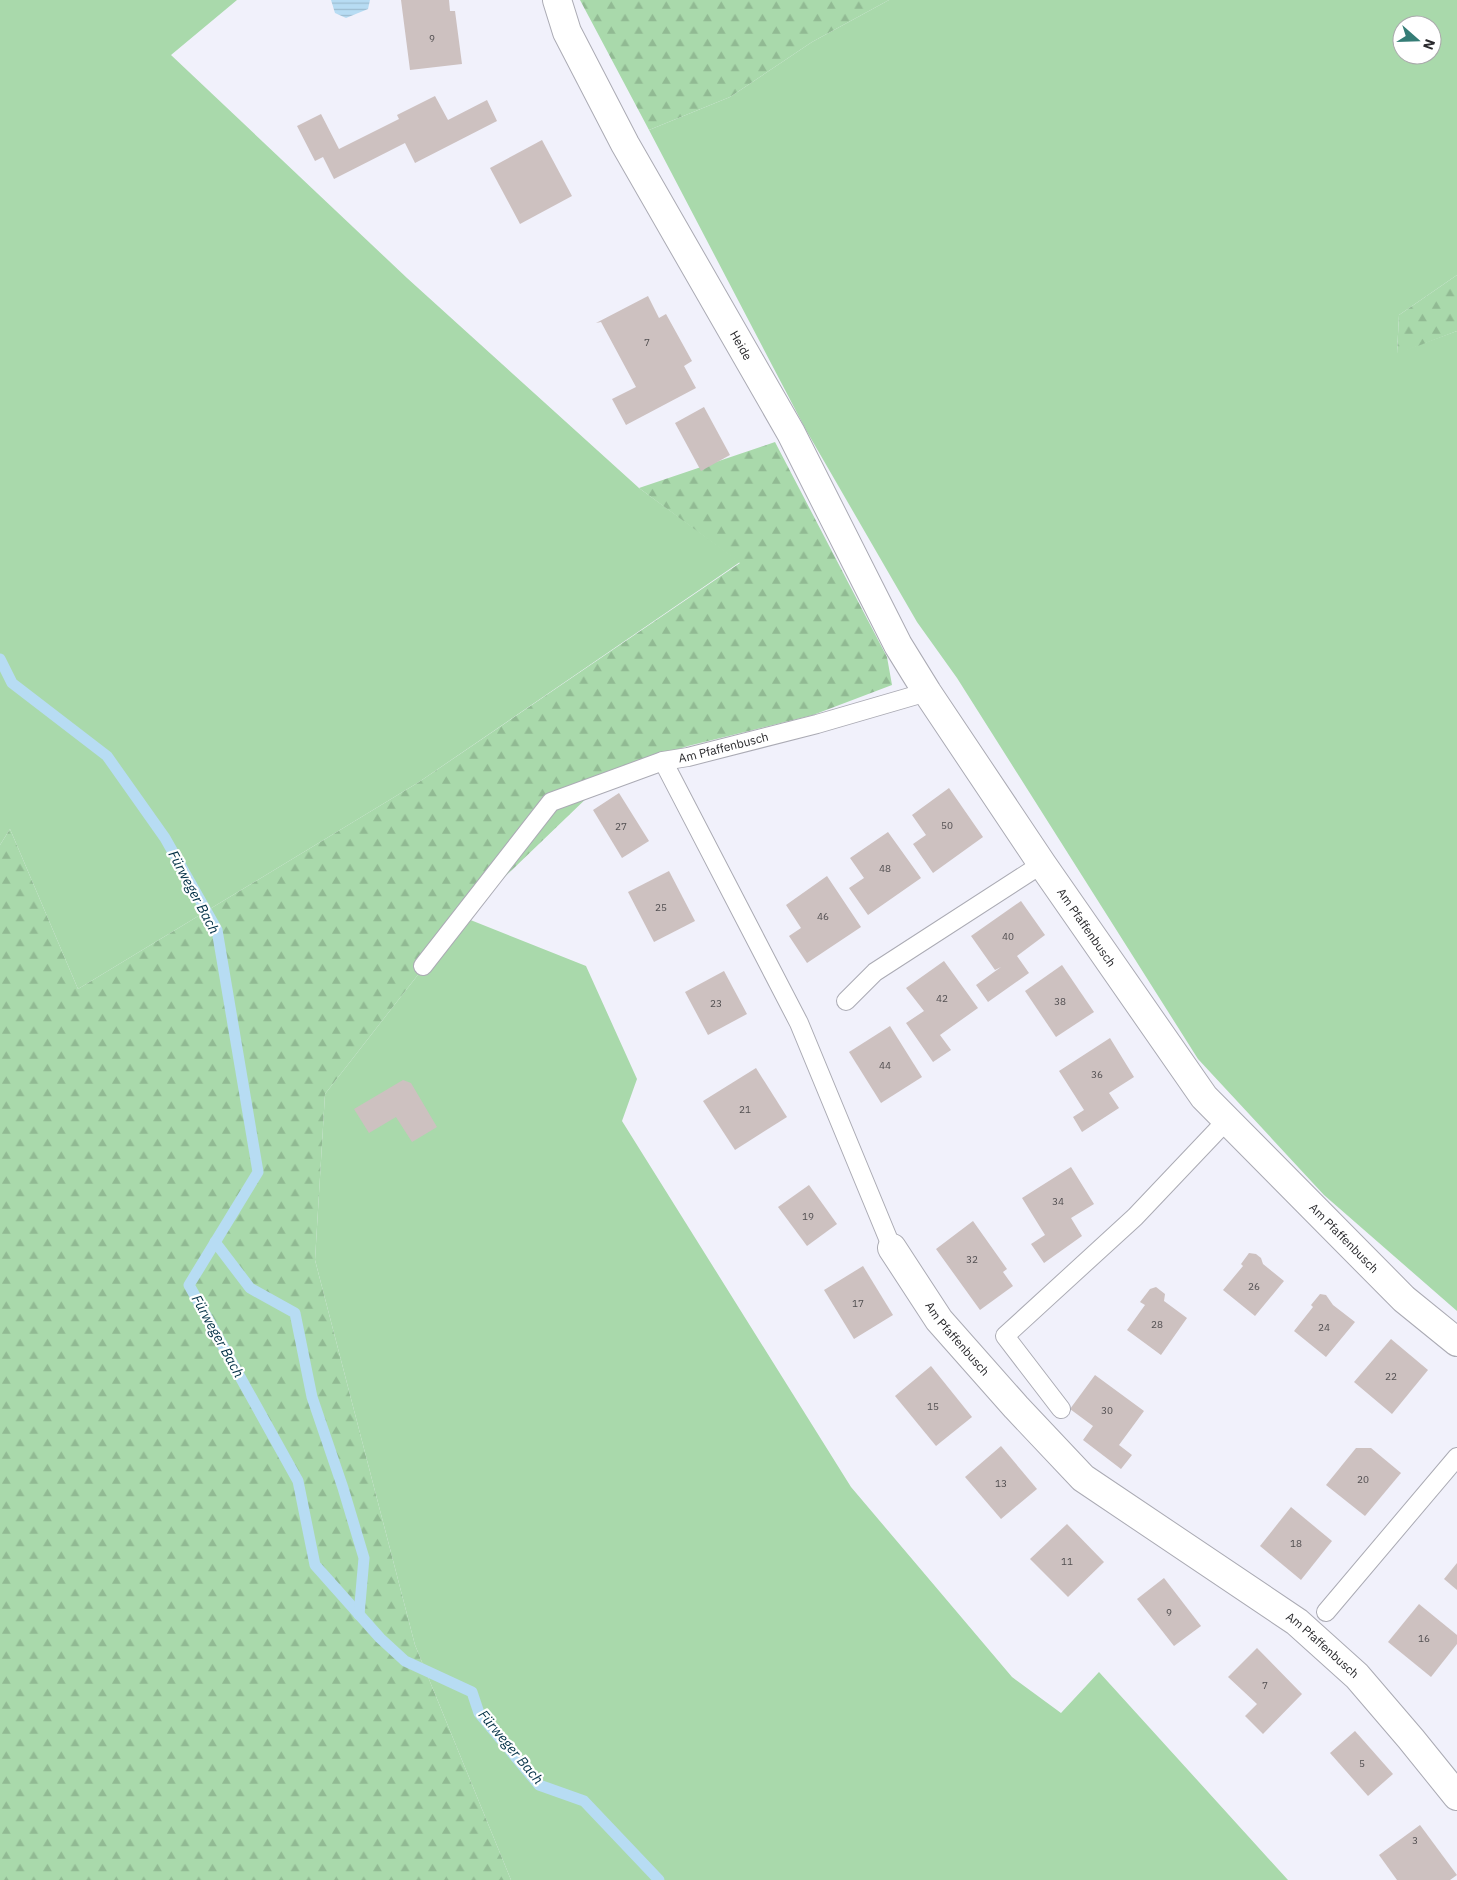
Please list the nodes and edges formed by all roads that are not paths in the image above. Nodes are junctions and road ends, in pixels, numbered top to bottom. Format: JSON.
{"nodes":[{"id":1,"x":557,"y":0,"type":"edge"},
{"id":2,"x":927,"y":692,"type":"junction"},
{"id":3,"x":662,"y":761,"type":"junction"},
{"id":4,"x":1042,"y":864,"type":"junction"},
{"id":5,"x":423,"y":966,"type":"dead end"},
{"id":6,"x":846,"y":1001,"type":"dead end"},
{"id":7,"x":1227,"y":1120,"type":"junction"},
{"id":8,"x":892,"y":1248,"type":"joint"},
{"id":9,"x":1457,"y":1342,"type":"edge"},
{"id":10,"x":1061,"y":1409,"type":"dead end"},
{"id":11,"x":1457,"y":1457,"type":"edge"},
{"id":12,"x":1326,"y":1612,"type":"dead end"},
{"id":13,"x":1457,"y":1796,"type":"edge"}],
"edges":[{"from":1,"to":2,"type":"street","name":"Heide"},
{"from":2,"to":3,"type":"lane","name":"Am Pfaffenbusch"},
{"from":2,"to":4,"type":"street","name":"Am Pfaffenbusch"},
{"from":3,"to":5,"type":"lane","name":"Am Pfaffenbusch"},
{"from":3,"to":8,"type":"lane"},
{"from":4,"to":6,"type":"lane"},
{"from":4,"to":7,"type":"street","name":"Am Pfaffenbusch"},
{"from":7,"to":9,"type":"street","name":"Am Pfaffenbusch"},
{"from":7,"to":10,"type":"lane"},
{"from":8,"to":13,"type":"street","name":"Am Pfaffenbusch"},
{"from":11,"to":12,"type":"lane"}]}
